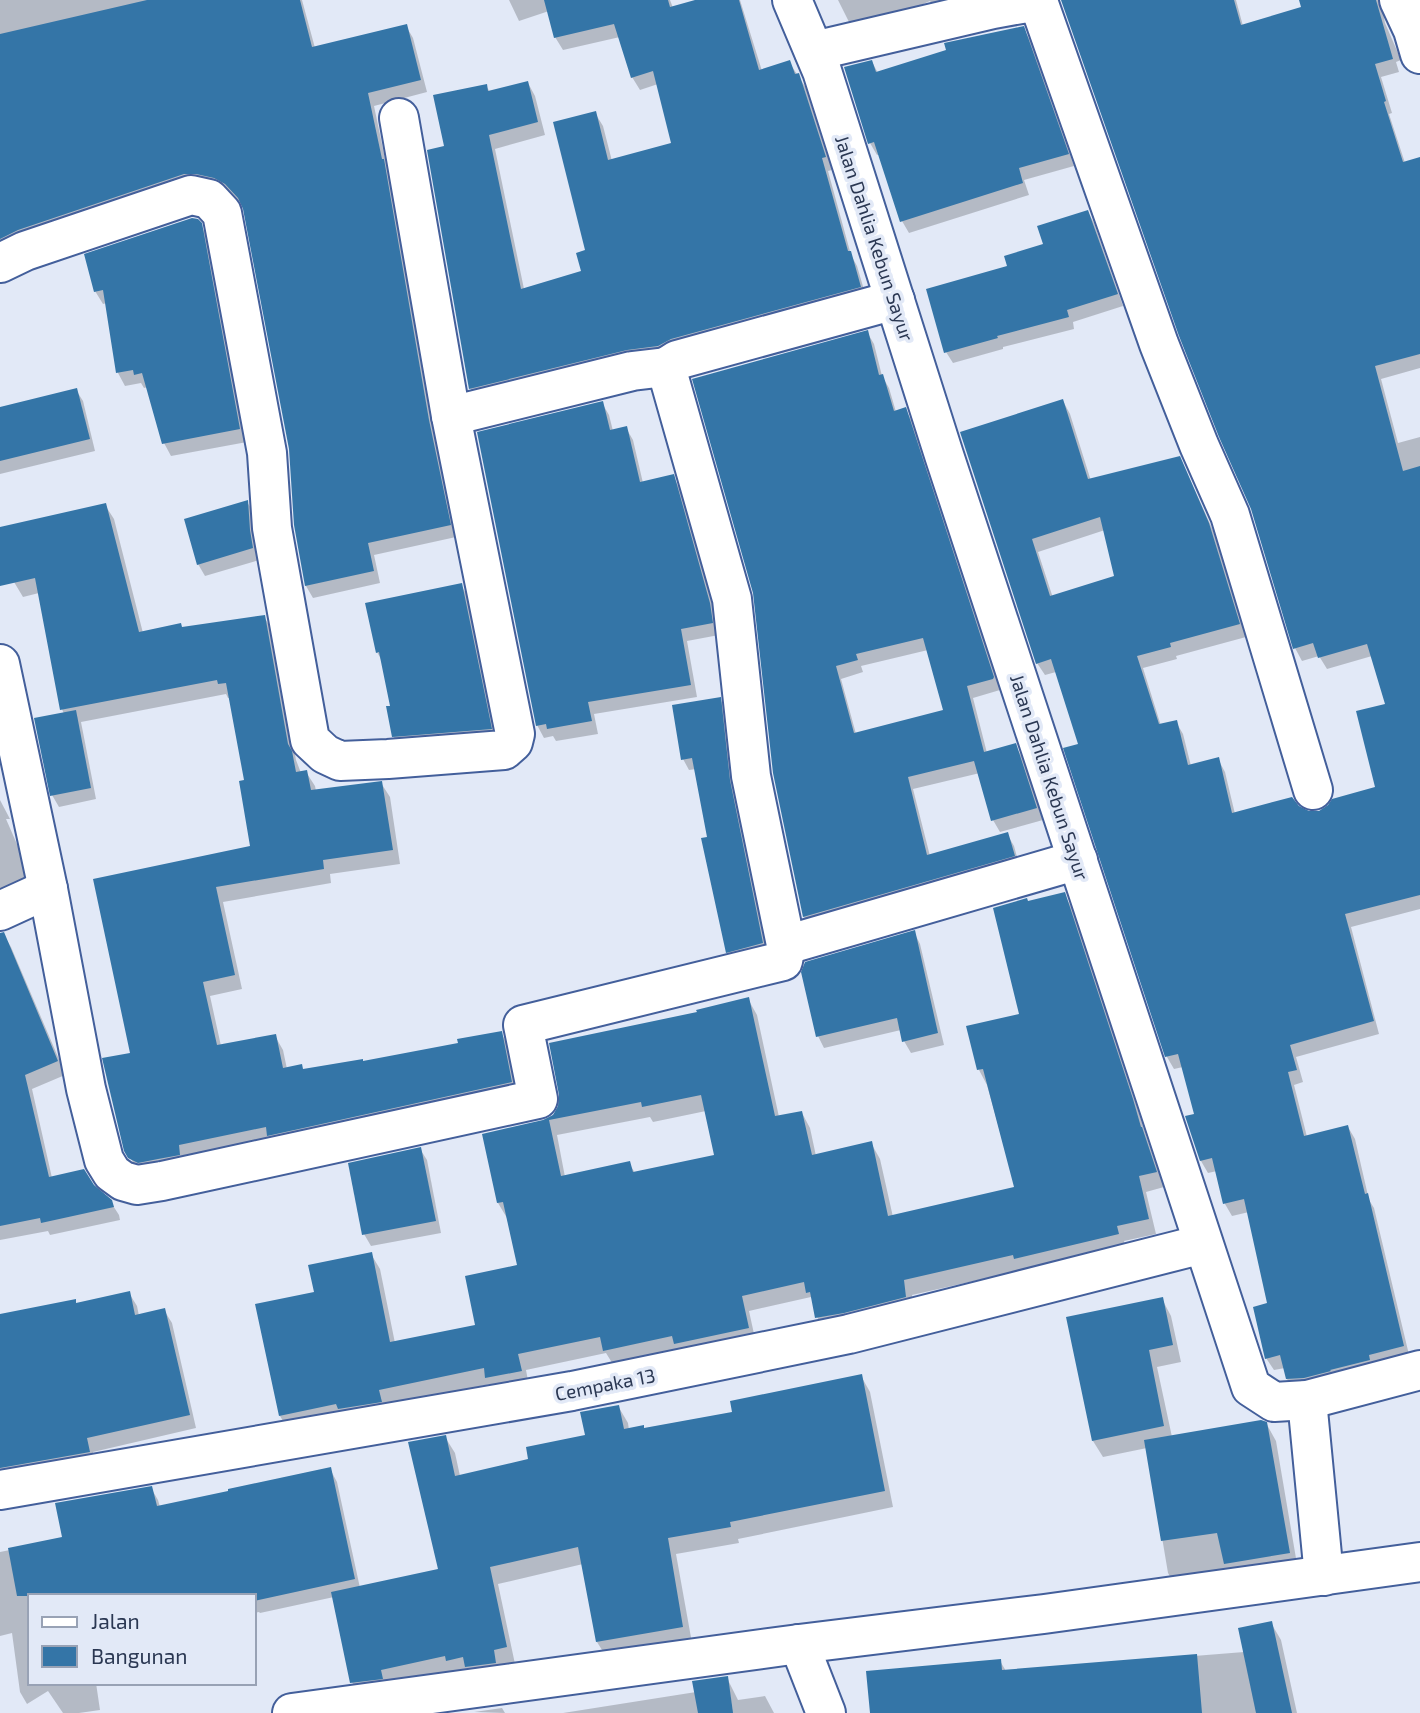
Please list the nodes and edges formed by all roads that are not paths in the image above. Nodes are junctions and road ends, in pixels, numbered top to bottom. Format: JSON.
{"nodes":[{"id":1,"x":792,"y":0,"type":"edge"},
{"id":2,"x":1399,"y":0,"type":"edge"},
{"id":3,"x":814,"y":51,"type":"junction"},
{"id":4,"x":1420,"y":54,"type":"edge"},
{"id":5,"x":399,"y":118,"type":"dead end"},
{"id":6,"x":0,"y":263,"type":"edge"},
{"id":7,"x":895,"y":300,"type":"junction"},
{"id":8,"x":666,"y":367,"type":"junction"},
{"id":9,"x":452,"y":416,"type":"junction"},
{"id":10,"x":3,"y":690,"type":"edge"},
{"id":11,"x":1314,"y":790,"type":"dead end"},
{"id":12,"x":1077,"y":860,"type":"junction"},
{"id":13,"x":48,"y":889,"type":"junction"},
{"id":14,"x":0,"y":911,"type":"edge"},
{"id":15,"x":786,"y":945,"type":"junction"},
{"id":16,"x":1203,"y":1244,"type":"junction"},
{"id":17,"x":1420,"y":1370,"type":"edge"},
{"id":18,"x":1307,"y":1400,"type":"junction"},
{"id":19,"x":0,"y":1490,"type":"edge"},
{"id":20,"x":1420,"y":1562,"type":"edge"},
{"id":21,"x":1324,"y":1576,"type":"junction"},
{"id":22,"x":799,"y":1644,"type":"junction"},
{"id":23,"x":292,"y":1713,"type":"edge"},
{"id":24,"x":826,"y":1713,"type":"edge"}],
"edges":[{"from":1,"to":3,"type":"street","name":"Jalan Dahlia Kebun Sayur"},
{"from":2,"to":4,"type":"street"},
{"from":3,"to":7,"type":"street","name":"Jalan Dahlia Kebun Sayur"},
{"from":3,"to":11,"type":"street"},
{"from":5,"to":9,"type":"street"},
{"from":6,"to":9,"type":"street"},
{"from":7,"to":8,"type":"street"},
{"from":7,"to":12,"type":"street","name":"Jalan Dahlia Kebun Sayur"},
{"from":8,"to":9,"type":"street"},
{"from":8,"to":15,"type":"street"},
{"from":10,"to":13,"type":"street"},
{"from":12,"to":15,"type":"street"},
{"from":12,"to":16,"type":"street","name":"Jalan Dahlia Kebun Sayur"},
{"from":13,"to":14,"type":"street"},
{"from":13,"to":15,"type":"street"},
{"from":16,"to":18,"type":"street","name":"Jalan Dahlia Kebun Sayur"},
{"from":16,"to":19,"type":"street","name":"Cempaka 13"},
{"from":17,"to":18,"type":"street","name":"Jalan Dahlia Kebun Sayur"},
{"from":18,"to":21,"type":"street"},
{"from":20,"to":21,"type":"street"},
{"from":21,"to":22,"type":"street"},
{"from":22,"to":23,"type":"street"},
{"from":22,"to":24,"type":"street"}]}
